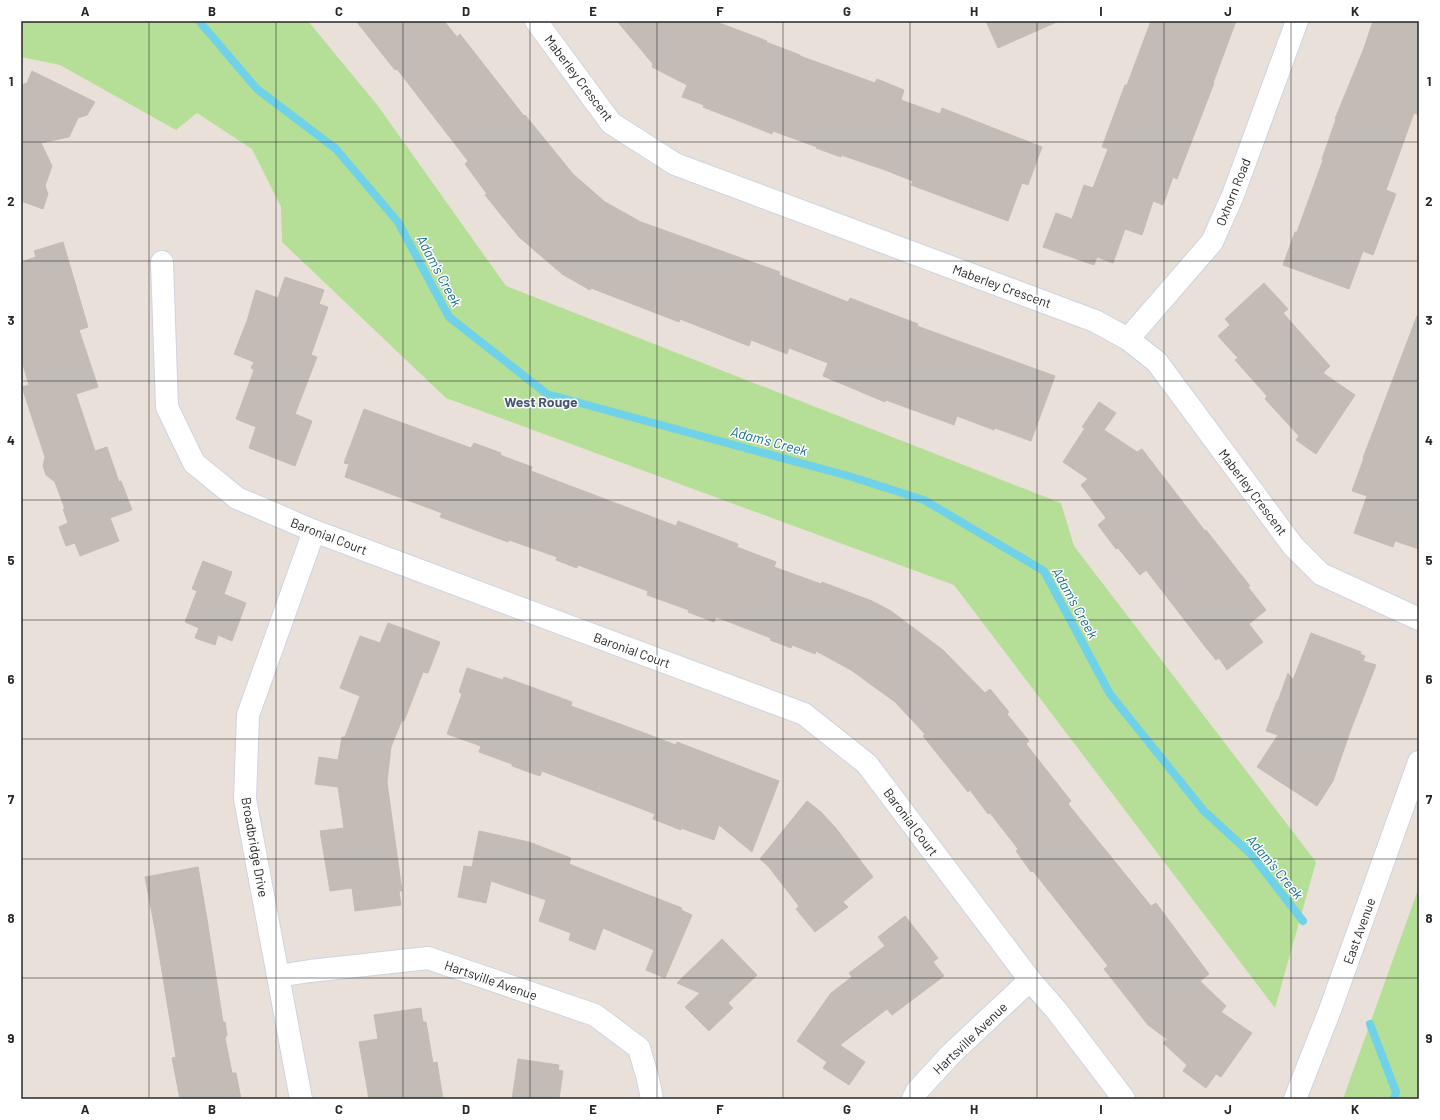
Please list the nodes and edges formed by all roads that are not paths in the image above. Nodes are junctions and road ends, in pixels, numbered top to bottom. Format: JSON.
{"nodes":[{"id":1,"x":536,"y":21,"type":"edge"},
{"id":2,"x":1297,"y":21,"type":"edge"},
{"id":3,"x":162,"y":262,"type":"dead end"},
{"id":4,"x":1128,"y":339,"type":"junction"},
{"id":5,"x":314,"y":531,"type":"junction"},
{"id":6,"x":1419,"y":619,"type":"edge"},
{"id":7,"x":1419,"y":762,"type":"edge"},
{"id":8,"x":278,"y":976,"type":"junction"},
{"id":9,"x":1030,"y":980,"type":"junction"},
{"id":10,"x":301,"y":1099,"type":"edge"},
{"id":11,"x":652,"y":1099,"type":"edge"},
{"id":12,"x":913,"y":1099,"type":"edge"},
{"id":13,"x":1124,"y":1099,"type":"edge"},
{"id":14,"x":1295,"y":1099,"type":"edge"}],
"edges":[{"from":1,"to":4,"type":"street","name":"Maberley Crescent"},
{"from":2,"to":4,"type":"street","name":"Oxhorn Road"},
{"from":3,"to":5,"type":"street","name":"Baronial Court"},
{"from":4,"to":6,"type":"street","name":"Maberley Crescent"},
{"from":5,"to":8,"type":"street","name":"Broadbridge Drive"},
{"from":5,"to":9,"type":"street","name":"Baronial Court"},
{"from":7,"to":14,"type":"street","name":"East Avenue"},
{"from":8,"to":10,"type":"street","name":"Broadbridge Drive"},
{"from":8,"to":11,"type":"street","name":"Hartsville Avenue"},
{"from":9,"to":12,"type":"street","name":"Hartsville Avenue"},
{"from":9,"to":13,"type":"street","name":"Baronial Court"}]}
